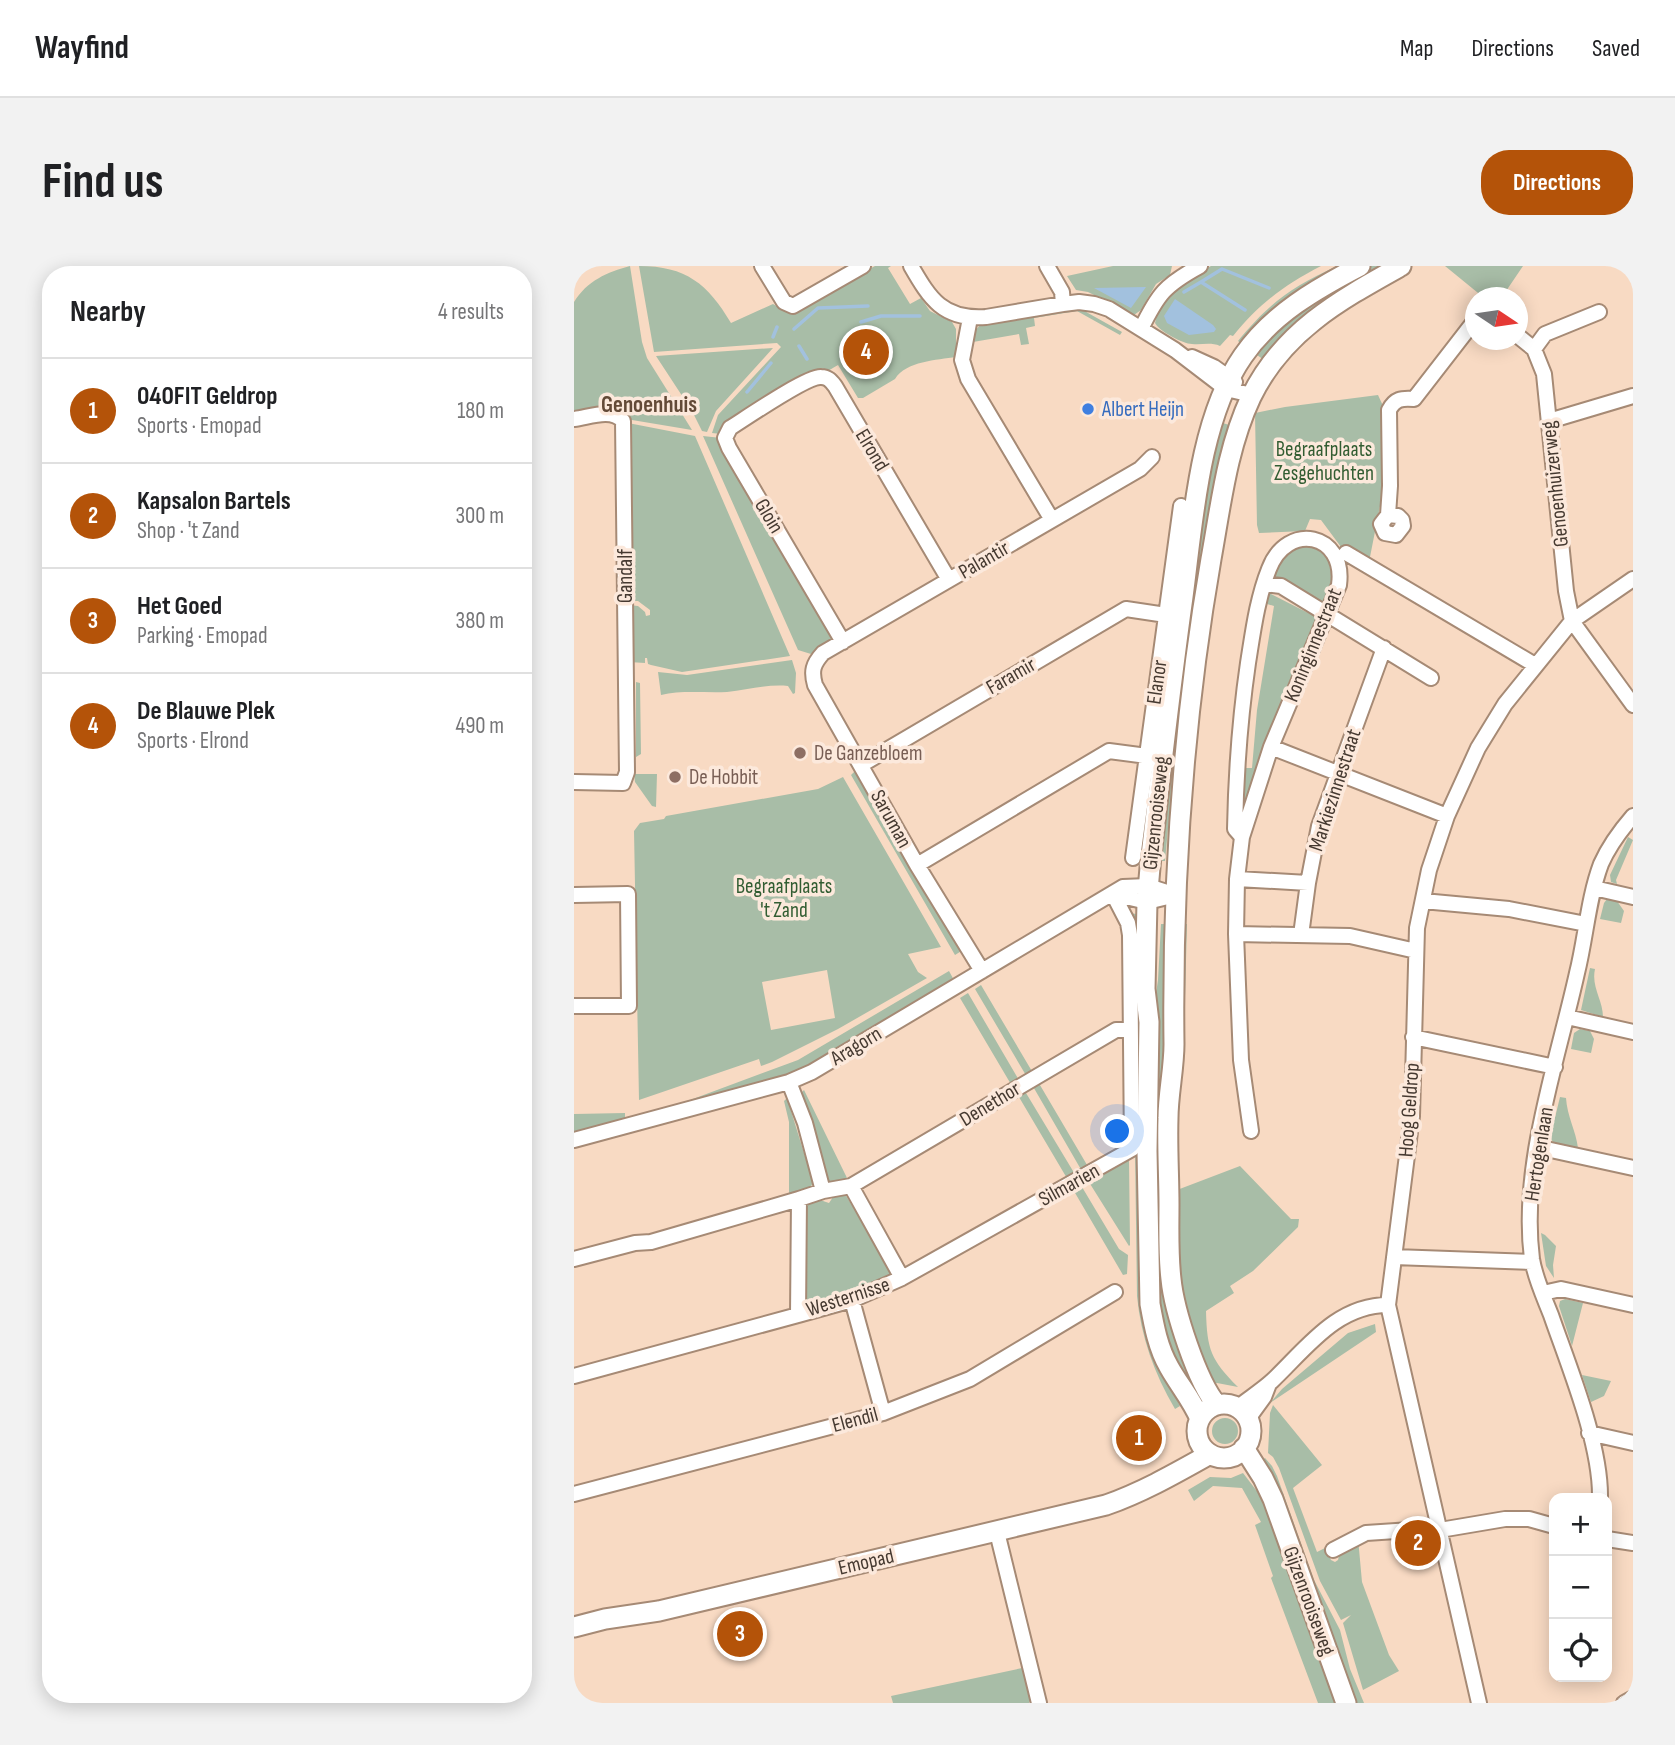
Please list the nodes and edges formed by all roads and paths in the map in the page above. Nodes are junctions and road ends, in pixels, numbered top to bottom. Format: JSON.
{"nodes":[{"id":1,"x":762,"y":266,"type":"edge"},
{"id":2,"x":863,"y":266,"type":"edge"},
{"id":3,"x":911,"y":266,"type":"edge"},
{"id":4,"x":1047,"y":266,"type":"edge"},
{"id":5,"x":1199,"y":266,"type":"edge"},
{"id":6,"x":1360,"y":266,"type":"edge"},
{"id":7,"x":1401,"y":266,"type":"edge"},
{"id":8,"x":1182,"y":270,"type":"edge"},
{"id":9,"x":1063,"y":304,"type":"junction"},
{"id":10,"x":1599,"y":312,"type":"dead end"},
{"id":11,"x":970,"y":318,"type":"junction"},
{"id":12,"x":1141,"y":329,"type":"junction"},
{"id":13,"x":1465,"y":332,"type":"edge"},
{"id":14,"x":1528,"y":344,"type":"edge"},
{"id":15,"x":1534,"y":349,"type":"junction"},
{"id":16,"x":1228,"y":383,"type":"junction"},
{"id":17,"x":1252,"y":396,"type":"junction"},
{"id":18,"x":1633,"y":396,"type":"edge"},
{"id":19,"x":768,"y":405,"type":"joint"},
{"id":20,"x":574,"y":419,"type":"edge"},
{"id":21,"x":1549,"y":421,"type":"junction"},
{"id":22,"x":1152,"y":457,"type":"dead end"},
{"id":23,"x":1181,"y":506,"type":"dead end"},
{"id":24,"x":1388,"y":515,"type":"dead end"},
{"id":25,"x":1052,"y":520,"type":"junction"},
{"id":26,"x":1346,"y":553,"type":"dead end"},
{"id":27,"x":1633,"y":579,"type":"edge"},
{"id":28,"x":949,"y":580,"type":"junction"},
{"id":29,"x":1264,"y":584,"type":"junction"},
{"id":30,"x":1327,"y":614,"type":"junction"},
{"id":31,"x":1166,"y":615,"type":"junction"},
{"id":32,"x":1572,"y":621,"type":"junction"},
{"id":33,"x":843,"y":642,"type":"junction"},
{"id":34,"x":1384,"y":648,"type":"junction"},
{"id":35,"x":815,"y":662,"type":"joint"},
{"id":36,"x":1535,"y":665,"type":"junction"},
{"id":37,"x":1431,"y":678,"type":"dead end"},
{"id":38,"x":1632,"y":703,"type":"edge"},
{"id":39,"x":1271,"y":747,"type":"junction"},
{"id":40,"x":1147,"y":756,"type":"junction"},
{"id":41,"x":861,"y":765,"type":"junction"},
{"id":42,"x":1338,"y":772,"type":"junction"},
{"id":43,"x":574,"y":782,"type":"edge"},
{"id":44,"x":1447,"y":816,"type":"junction"},
{"id":45,"x":1633,"y":816,"type":"edge"},
{"id":46,"x":1242,"y":837,"type":"junction"},
{"id":47,"x":1133,"y":858,"type":"dead end"},
{"id":48,"x":917,"y":864,"type":"junction"},
{"id":49,"x":1237,"y":878,"type":"junction"},
{"id":50,"x":1308,"y":883,"type":"junction"},
{"id":51,"x":1594,"y":888,"type":"junction"},
{"id":52,"x":1113,"y":894,"type":"junction"},
{"id":53,"x":1148,"y":894,"type":"junction"},
{"id":54,"x":574,"y":895,"type":"edge"},
{"id":55,"x":1176,"y":895,"type":"junction"},
{"id":56,"x":1633,"y":897,"type":"edge"},
{"id":57,"x":1423,"y":901,"type":"junction"},
{"id":58,"x":1586,"y":924,"type":"junction"},
{"id":59,"x":1236,"y":934,"type":"junction"},
{"id":60,"x":1301,"y":935,"type":"junction"},
{"id":61,"x":1416,"y":951,"type":"junction"},
{"id":62,"x":982,"y":971,"type":"junction"},
{"id":63,"x":574,"y":1006,"type":"edge"},
{"id":64,"x":1567,"y":1017,"type":"junction"},
{"id":65,"x":1130,"y":1030,"type":"junction"},
{"id":66,"x":1633,"y":1032,"type":"edge"},
{"id":67,"x":1413,"y":1037,"type":"junction"},
{"id":68,"x":1555,"y":1067,"type":"junction"},
{"id":69,"x":789,"y":1082,"type":"junction"},
{"id":70,"x":1251,"y":1130,"type":"dead end"},
{"id":71,"x":574,"y":1140,"type":"edge"},
{"id":72,"x":1537,"y":1146,"type":"junction"},
{"id":73,"x":1633,"y":1168,"type":"edge"},
{"id":74,"x":851,"y":1186,"type":"junction"},
{"id":75,"x":823,"y":1191,"type":"junction"},
{"id":76,"x":799,"y":1199,"type":"junction"},
{"id":77,"x":1394,"y":1257,"type":"junction"},
{"id":78,"x":574,"y":1259,"type":"edge"},
{"id":79,"x":1532,"y":1262,"type":"junction"},
{"id":80,"x":902,"y":1279,"type":"junction"},
{"id":81,"x":1115,"y":1292,"type":"dead end"},
{"id":82,"x":1543,"y":1293,"type":"junction"},
{"id":83,"x":852,"y":1300,"type":"junction"},
{"id":84,"x":1388,"y":1305,"type":"junction"},
{"id":85,"x":1633,"y":1306,"type":"edge"},
{"id":86,"x":798,"y":1315,"type":"junction"},
{"id":87,"x":574,"y":1377,"type":"edge"},
{"id":88,"x":1234,"y":1411,"type":"junction"},
{"id":89,"x":883,"y":1413,"type":"junction"},
{"id":90,"x":1200,"y":1419,"type":"junction"},
{"id":91,"x":1589,"y":1433,"type":"junction"},
{"id":92,"x":1633,"y":1443,"type":"edge"},
{"id":93,"x":1205,"y":1448,"type":"junction"},
{"id":94,"x":1239,"y":1452,"type":"junction"},
{"id":95,"x":1600,"y":1493,"type":"edge"},
{"id":96,"x":574,"y":1494,"type":"edge"},
{"id":97,"x":1549,"y":1525,"type":"edge"},
{"id":98,"x":1440,"y":1531,"type":"junction"},
{"id":99,"x":998,"y":1532,"type":"junction"},
{"id":100,"x":1612,"y":1540,"type":"edge"},
{"id":101,"x":1633,"y":1543,"type":"edge"},
{"id":102,"x":1333,"y":1550,"type":"dead end"},
{"id":103,"x":574,"y":1627,"type":"edge"},
{"id":104,"x":1633,"y":1698,"type":"edge"},
{"id":105,"x":1039,"y":1703,"type":"edge"},
{"id":106,"x":1346,"y":1703,"type":"edge"},
{"id":107,"x":1479,"y":1703,"type":"edge"},
{"id":108,"x":1624,"y":1703,"type":"edge"}],
"edges":[{"from":1,"to":2,"type":"street"},
{"from":3,"to":11,"type":"street"},
{"from":4,"to":9,"type":"street"},
{"from":5,"to":8,"type":"street"},
{"from":6,"to":16,"type":"main road","name":"Gijzenrooiseweg"},
{"from":7,"to":17,"type":"main road","name":"Gijzenrooiseweg"},
{"from":8,"to":12,"type":"street"},
{"from":9,"to":11,"type":"street"},
{"from":9,"to":12,"type":"street"},
{"from":10,"to":15,"type":"street"},
{"from":11,"to":25,"type":"street"},
{"from":12,"to":16,"type":"street"},
{"from":13,"to":24,"type":"street"},
{"from":14,"to":15,"type":"street"},
{"from":15,"to":21,"type":"street","name":"Genoenhuizerweg"},
{"from":16,"to":17,"type":"street"},
{"from":16,"to":53,"type":"main road","name":"Gijzenrooiseweg"},
{"from":17,"to":55,"type":"main road","name":"Gijzenrooiseweg"},
{"from":18,"to":21,"type":"street"},
{"from":19,"to":28,"type":"street","name":"Elrond"},
{"from":19,"to":33,"type":"street","name":"Gloin"},
{"from":20,"to":43,"type":"street","name":"Gandalf"},
{"from":21,"to":32,"type":"street","name":"Genoenhuizerweg"},
{"from":22,"to":25,"type":"street","name":"Palantir"},
{"from":23,"to":31,"type":"street","name":"Elanor"},
{"from":25,"to":28,"type":"street","name":"Palantir"},
{"from":26,"to":36,"type":"street"},
{"from":27,"to":32,"type":"street","name":"Hoog Geldrop"},
{"from":28,"to":33,"type":"street","name":"Palantir"},
{"from":29,"to":30,"type":"street"},
{"from":29,"to":30,"type":"street","name":"Koninginnestraat"},
{"from":29,"to":46,"type":"street","name":"Koninginnestraat"},
{"from":30,"to":34,"type":"street"},
{"from":30,"to":39,"type":"street","name":"Koninginnestraat"},
{"from":31,"to":40,"type":"street","name":"Elanor"},
{"from":31,"to":41,"type":"street","name":"Faramir"},
{"from":32,"to":36,"type":"street","name":"Hoog Geldrop"},
{"from":32,"to":38,"type":"street"},
{"from":33,"to":35,"type":"street","name":"Palantir"},
{"from":34,"to":37,"type":"street"},
{"from":34,"to":42,"type":"street","name":"Markiezinnestraat"},
{"from":35,"to":41,"type":"street","name":"Saruman"},
{"from":36,"to":44,"type":"street","name":"Hoog Geldrop"},
{"from":39,"to":42,"type":"street"},
{"from":39,"to":46,"type":"street","name":"Koninginnestraat"},
{"from":40,"to":47,"type":"street","name":"Elanor"},
{"from":40,"to":48,"type":"street"},
{"from":41,"to":48,"type":"street","name":"Saruman"},
{"from":42,"to":44,"type":"street"},
{"from":42,"to":50,"type":"street","name":"Markiezinnestraat"},
{"from":44,"to":57,"type":"street","name":"Hoog Geldrop"},
{"from":45,"to":51,"type":"street","name":"Hertogenlaan"},
{"from":46,"to":49,"type":"street","name":"Koninginnestraat"},
{"from":48,"to":62,"type":"street","name":"Saruman"},
{"from":49,"to":50,"type":"street"},
{"from":49,"to":59,"type":"street","name":"Koninginnestraat"},
{"from":50,"to":60,"type":"street","name":"Markiezinnestraat"},
{"from":51,"to":56,"type":"street"},
{"from":51,"to":58,"type":"street","name":"Hertogenlaan"},
{"from":52,"to":53,"type":"street","name":"Aragorn"},
{"from":52,"to":62,"type":"street","name":"Aragorn"},
{"from":52,"to":65,"type":"street"},
{"from":53,"to":55,"type":"street","name":"Aragorn"},
{"from":53,"to":90,"type":"main road","name":"Gijzenrooiseweg"},
{"from":54,"to":63,"type":"street"},
{"from":55,"to":88,"type":"main road","name":"Gijzenrooiseweg"},
{"from":57,"to":58,"type":"street"},
{"from":57,"to":61,"type":"street","name":"Hoog Geldrop"},
{"from":58,"to":64,"type":"street","name":"Hertogenlaan"},
{"from":59,"to":60,"type":"street"},
{"from":59,"to":70,"type":"street","name":"Koninginnestraat"},
{"from":60,"to":61,"type":"street"},
{"from":61,"to":67,"type":"street","name":"Hoog Geldrop"},
{"from":62,"to":69,"type":"street","name":"Aragorn"},
{"from":64,"to":66,"type":"street"},
{"from":64,"to":68,"type":"street","name":"Hertogenlaan"},
{"from":65,"to":74,"type":"street","name":"Denethor"},
{"from":65,"to":80,"type":"street","name":"Silmarien"},
{"from":67,"to":68,"type":"street"},
{"from":67,"to":77,"type":"street","name":"Hoog Geldrop"},
{"from":68,"to":72,"type":"street","name":"Hertogenlaan"},
{"from":69,"to":71,"type":"street","name":"Aragorn"},
{"from":69,"to":75,"type":"street"},
{"from":72,"to":73,"type":"street"},
{"from":72,"to":79,"type":"street","name":"Hertogenlaan"},
{"from":74,"to":75,"type":"street"},
{"from":74,"to":80,"type":"street","name":"Westernisse"},
{"from":75,"to":76,"type":"street"},
{"from":76,"to":78,"type":"street"},
{"from":76,"to":86,"type":"street","name":"Westernisse"},
{"from":77,"to":79,"type":"street"},
{"from":77,"to":84,"type":"street","name":"Hoog Geldrop"},
{"from":79,"to":82,"type":"street","name":"Hertogenlaan"},
{"from":80,"to":83,"type":"street","name":"Westernisse"},
{"from":81,"to":89,"type":"street","name":"Elendil"},
{"from":82,"to":85,"type":"street"},
{"from":82,"to":91,"type":"street","name":"Hertogenlaan"},
{"from":83,"to":86,"type":"street","name":"Westernisse"},
{"from":83,"to":89,"type":"street"},
{"from":84,"to":88,"type":"street"},
{"from":84,"to":98,"type":"street","name":"Hoog Geldrop"},
{"from":86,"to":87,"type":"street"},
{"from":88,"to":90,"type":"main road"},
{"from":88,"to":94,"type":"main road"},
{"from":89,"to":96,"type":"street","name":"Elendil"},
{"from":90,"to":93,"type":"main road"},
{"from":91,"to":92,"type":"street"},
{"from":91,"to":95,"type":"street","name":"Hertogenlaan"},
{"from":93,"to":94,"type":"main road"},
{"from":93,"to":99,"type":"main road","name":"Emopad"},
{"from":94,"to":106,"type":"main road","name":"Gijzenrooiseweg"},
{"from":97,"to":98,"type":"street"},
{"from":98,"to":102,"type":"street"},
{"from":98,"to":107,"type":"street","name":"Hoog Geldrop"},
{"from":99,"to":103,"type":"main road","name":"Emopad"},
{"from":99,"to":105,"type":"street"},
{"from":100,"to":101,"type":"street"},
{"from":104,"to":108,"type":"street"}]}
